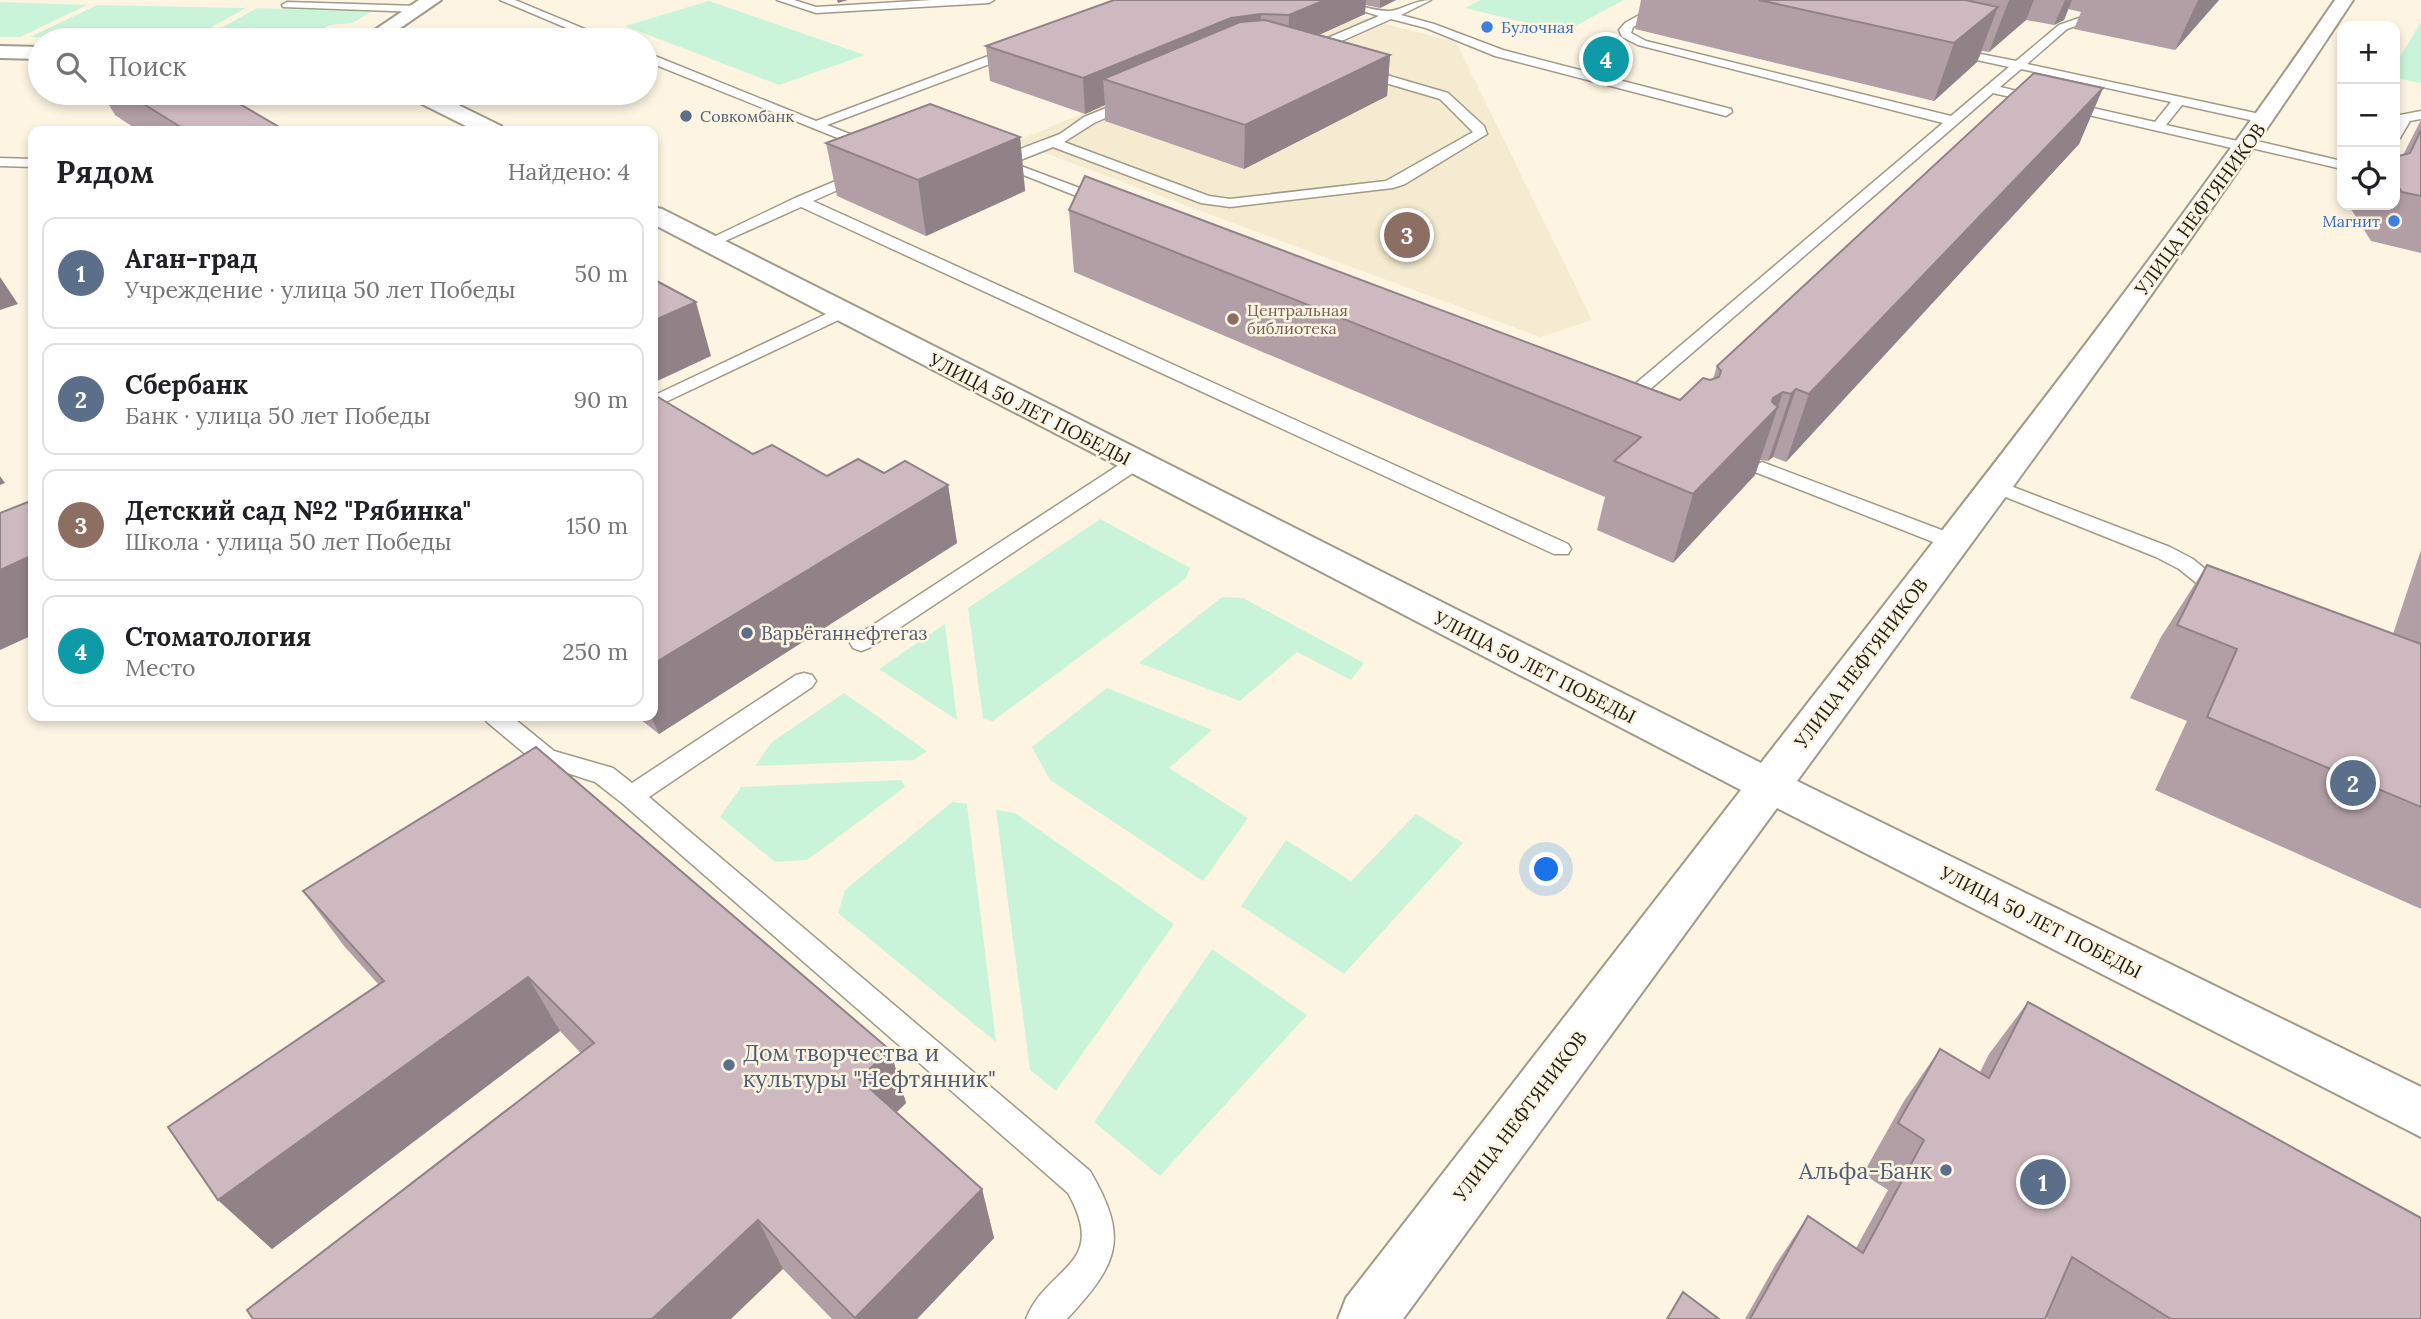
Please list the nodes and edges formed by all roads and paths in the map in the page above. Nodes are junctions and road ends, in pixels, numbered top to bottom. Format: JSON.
{"nodes":[{"id":1,"x":505,"y":0,"type":"edge"},
{"id":2,"x":782,"y":0,"type":"edge"},
{"id":3,"x":989,"y":0,"type":"edge"},
{"id":4,"x":1331,"y":0,"type":"edge"},
{"id":5,"x":1426,"y":0,"type":"edge"},
{"id":6,"x":1674,"y":0,"type":"edge"},
{"id":7,"x":2107,"y":0,"type":"edge"},
{"id":8,"x":2344,"y":0,"type":"edge"},
{"id":9,"x":426,"y":4,"type":"edge"},
{"id":10,"x":287,"y":5,"type":"dead end"},
{"id":11,"x":2060,"y":13,"type":"dead end"},
{"id":12,"x":1392,"y":16,"type":"junction"},
{"id":13,"x":2086,"y":19,"type":"junction"},
{"id":14,"x":389,"y":28,"type":"edge"},
{"id":15,"x":575,"y":28,"type":"edge"},
{"id":16,"x":1034,"y":43,"type":"edge"},
{"id":17,"x":1937,"y":47,"type":"edge"},
{"id":18,"x":0,"y":52,"type":"edge"},
{"id":19,"x":28,"y":53,"type":"edge"},
{"id":20,"x":1324,"y":61,"type":"edge"},
{"id":21,"x":658,"y":62,"type":"edge"},
{"id":22,"x":2018,"y":65,"type":"junction"},
{"id":23,"x":1349,"y":69,"type":"edge"},
{"id":24,"x":1991,"y":89,"type":"junction"},
{"id":25,"x":1150,"y":94,"type":"edge"},
{"id":26,"x":2179,"y":100,"type":"junction"},
{"id":27,"x":442,"y":105,"type":"edge"},
{"id":28,"x":1726,"y":112,"type":"dead end"},
{"id":29,"x":2421,"y":116,"type":"edge"},
{"id":30,"x":1953,"y":121,"type":"junction"},
{"id":31,"x":816,"y":125,"type":"junction"},
{"id":32,"x":483,"y":126,"type":"edge"},
{"id":33,"x":2400,"y":126,"type":"edge"},
{"id":34,"x":2158,"y":127,"type":"junction"},
{"id":35,"x":2253,"y":136,"type":"junction"},
{"id":36,"x":1052,"y":142,"type":"junction"},
{"id":37,"x":887,"y":154,"type":"edge"},
{"id":38,"x":981,"y":156,"type":"edge"},
{"id":39,"x":0,"y":162,"type":"edge"},
{"id":40,"x":28,"y":163,"type":"edge"},
{"id":41,"x":1001,"y":163,"type":"junction"},
{"id":42,"x":2337,"y":163,"type":"edge"},
{"id":43,"x":873,"y":170,"type":"edge"},
{"id":44,"x":800,"y":201,"type":"junction"},
{"id":45,"x":1118,"y":208,"type":"edge"},
{"id":46,"x":658,"y":217,"type":"edge"},
{"id":47,"x":709,"y":243,"type":"junction"},
{"id":48,"x":841,"y":312,"type":"junction"},
{"id":49,"x":1620,"y":398,"type":"joint"},
{"id":50,"x":658,"y":400,"type":"edge"},
{"id":51,"x":1639,"y":417,"type":"edge"},
{"id":52,"x":1136,"y":463,"type":"junction"},
{"id":53,"x":1762,"y":468,"type":"edge"},
{"id":54,"x":1995,"y":486,"type":"junction"},
{"id":55,"x":1953,"y":541,"type":"junction"},
{"id":56,"x":1561,"y":549,"type":"dead end"},
{"id":57,"x":2239,"y":607,"type":"edge"},
{"id":58,"x":861,"y":643,"type":"dead end"},
{"id":59,"x":804,"y":681,"type":"dead end"},
{"id":60,"x":501,"y":721,"type":"edge"},
{"id":61,"x":1769,"y":785,"type":"junction"},
{"id":62,"x":631,"y":796,"type":"junction"},
{"id":63,"x":2421,"y":1113,"type":"edge"},
{"id":64,"x":1043,"y":1319,"type":"edge"},
{"id":65,"x":1367,"y":1319,"type":"edge"}],
"edges":[{"from":1,"to":15,"type":"lane"},
{"from":2,"to":3,"type":"lane"},
{"from":4,"to":12,"type":"lane"},
{"from":5,"to":12,"type":"lane"},
{"from":6,"to":30,"type":"lane"},
{"from":7,"to":13,"type":"lane"},
{"from":8,"to":35,"type":"street","name":"УЛИЦА НЕФТЯНИКОВ"},
{"from":9,"to":10,"type":"lane"},
{"from":9,"to":14,"type":"street"},
{"from":11,"to":13,"type":"lane"},
{"from":12,"to":20,"type":"lane"},
{"from":12,"to":28,"type":"lane"},
{"from":13,"to":22,"type":"lane"},
{"from":16,"to":31,"type":"lane"},
{"from":17,"to":22,"type":"lane"},
{"from":18,"to":19,"type":"street"},
{"from":21,"to":31,"type":"lane"},
{"from":22,"to":24,"type":"lane"},
{"from":22,"to":26,"type":"lane"},
{"from":23,"to":36,"type":"lane"},
{"from":24,"to":30,"type":"lane"},
{"from":24,"to":34,"type":"lane"},
{"from":25,"to":36,"type":"lane"},
{"from":26,"to":34,"type":"lane"},
{"from":26,"to":35,"type":"lane"},
{"from":27,"to":32,"type":"street"},
{"from":29,"to":33,"type":"lane"},
{"from":30,"to":49,"type":"lane"},
{"from":31,"to":37,"type":"lane"},
{"from":34,"to":35,"type":"lane"},
{"from":35,"to":42,"type":"lane"},
{"from":35,"to":54,"type":"street","name":"УЛИЦА НЕФТЯНИКОВ"},
{"from":36,"to":41,"type":"lane"},
{"from":38,"to":41,"type":"lane"},
{"from":39,"to":40,"type":"lane"},
{"from":41,"to":45,"type":"lane"},
{"from":43,"to":44,"type":"lane"},
{"from":44,"to":47,"type":"lane"},
{"from":44,"to":56,"type":"lane"},
{"from":46,"to":47,"type":"street","name":"УЛИЦА 50 ЛЕТ ПОБЕДЫ"},
{"from":47,"to":48,"type":"street","name":"УЛИЦА 50 ЛЕТ ПОБЕДЫ"},
{"from":48,"to":50,"type":"lane"},
{"from":48,"to":52,"type":"street","name":"УЛИЦА 50 ЛЕТ ПОБЕДЫ"},
{"from":49,"to":51,"type":"lane"},
{"from":52,"to":58,"type":"lane"},
{"from":52,"to":61,"type":"street","name":"УЛИЦА 50 ЛЕТ ПОБЕДЫ"},
{"from":53,"to":55,"type":"lane"},
{"from":54,"to":55,"type":"street","name":"УЛИЦА НЕФТЯНИКОВ"},
{"from":54,"to":57,"type":"lane"},
{"from":55,"to":61,"type":"street","name":"УЛИЦА НЕФТЯНИКОВ"},
{"from":59,"to":62,"type":"lane"},
{"from":60,"to":62,"type":"lane"},
{"from":61,"to":63,"type":"street","name":"УЛИЦА 50 ЛЕТ ПОБЕДЫ"},
{"from":61,"to":65,"type":"street","name":"УЛИЦА НЕФТЯНИКОВ"},
{"from":62,"to":64,"type":"lane"}]}
